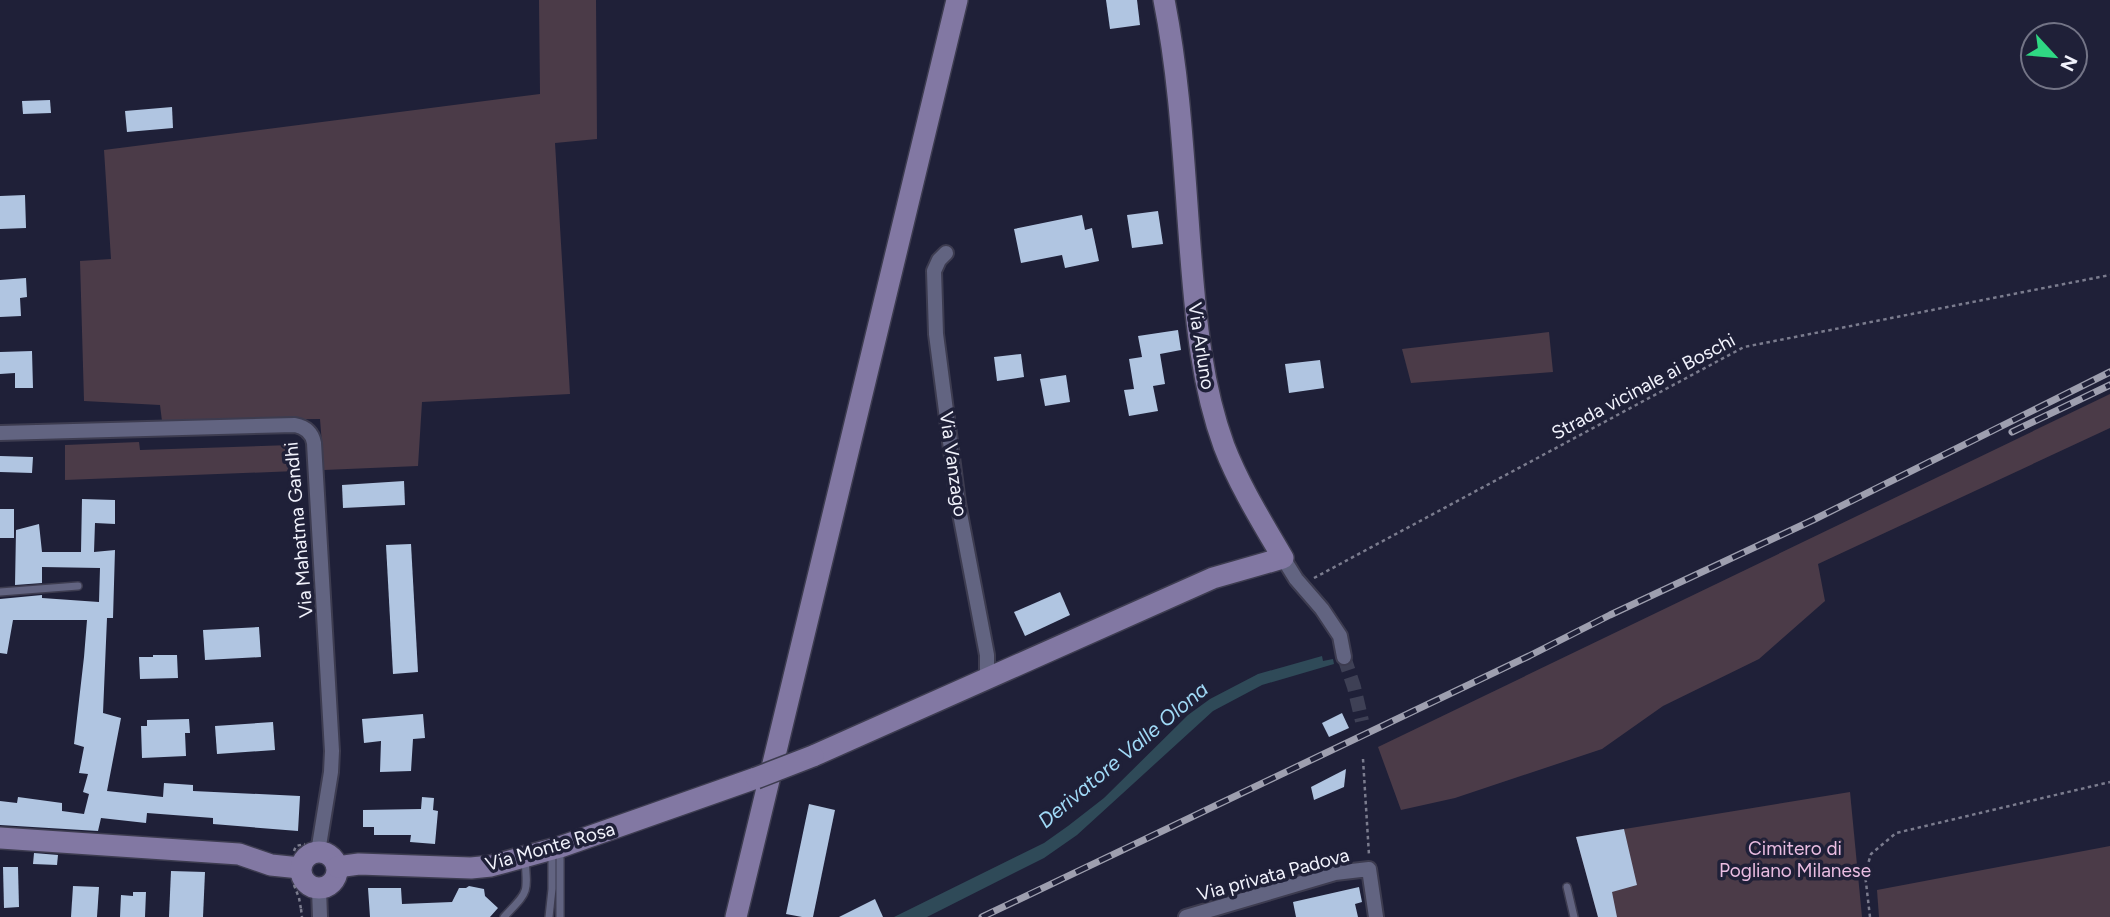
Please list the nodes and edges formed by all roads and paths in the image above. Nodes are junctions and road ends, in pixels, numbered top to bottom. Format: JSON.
{"nodes":[{"id":1,"x":957,"y":0,"type":"edge"},
{"id":2,"x":1164,"y":0,"type":"edge"},
{"id":3,"x":946,"y":253,"type":"dead end"},
{"id":4,"x":2110,"y":275,"type":"edge"},
{"id":5,"x":0,"y":433,"type":"edge"},
{"id":6,"x":1283,"y":558,"type":"junction"},
{"id":7,"x":1301,"y":585,"type":"junction"},
{"id":8,"x":78,"y":586,"type":"dead end"},
{"id":9,"x":0,"y":592,"type":"edge"},
{"id":10,"x":1344,"y":657,"type":"tunnel mouth"},
{"id":11,"x":987,"y":678,"type":"junction"},
{"id":12,"x":1363,"y":759,"type":"dead end"},
{"id":13,"x":2110,"y":782,"type":"edge"},
{"id":14,"x":0,"y":838,"type":"edge"},
{"id":15,"x":313,"y":843,"type":"junction"},
{"id":16,"x":556,"y":848,"type":"junction"},
{"id":17,"x":525,"y":858,"type":"junction"},
{"id":18,"x":337,"y":867,"type":"junction"},
{"id":19,"x":290,"y":868,"type":"junction"},
{"id":20,"x":1370,"y":869,"type":"junction"},
{"id":21,"x":1567,"y":887,"type":"dead end"},
{"id":22,"x":320,"y":905,"type":"edge"},
{"id":23,"x":301,"y":908,"type":"junction"},
{"id":24,"x":302,"y":917,"type":"edge"},
{"id":25,"x":504,"y":917,"type":"edge"},
{"id":26,"x":549,"y":917,"type":"edge"},
{"id":27,"x":560,"y":917,"type":"edge"},
{"id":28,"x":736,"y":917,"type":"edge"},
{"id":29,"x":1186,"y":917,"type":"edge"},
{"id":30,"x":1376,"y":917,"type":"edge"},
{"id":31,"x":1574,"y":917,"type":"edge"},
{"id":32,"x":1870,"y":917,"type":"edge"}],
"edges":[{"from":1,"to":28,"type":"street"},
{"from":2,"to":6,"type":"street","name":"Via Arluno"},
{"from":3,"to":11,"type":"street","name":"Via Vanzago"},
{"from":4,"to":7,"type":"path","name":"Strada vicinale ai Boschi"},
{"from":5,"to":15,"type":"street","name":"Via Mahatma Gandhi"},
{"from":6,"to":7,"type":"street","name":"Via Arluno"},
{"from":6,"to":11,"type":"street"},
{"from":7,"to":10,"type":"street","name":"Via Arluno"},
{"from":8,"to":9,"type":"lane"},
{"from":11,"to":16,"type":"street","name":"Via Monte Rosa","bridge":true},
{"from":12,"to":20,"type":"path"},
{"from":13,"to":32,"type":"path"},
{"from":14,"to":19,"type":"street"},
{"from":15,"to":18,"type":"street"},
{"from":15,"to":19,"type":"street"},
{"from":15,"to":19,"type":"path"},
{"from":16,"to":17,"type":"street","name":"Via Monte Rosa"},
{"from":16,"to":26,"type":"lane"},
{"from":16,"to":27,"type":"lane"},
{"from":17,"to":18,"type":"street","name":"Via Monte Rosa"},
{"from":17,"to":25,"type":"lane"},
{"from":18,"to":22,"type":"street"},
{"from":19,"to":22,"type":"street"},
{"from":19,"to":23,"type":"path"},
{"from":20,"to":29,"type":"street","name":"Via privata Padova"},
{"from":20,"to":30,"type":"street"},
{"from":21,"to":31,"type":"lane"},
{"from":22,"to":23,"type":"path"},
{"from":23,"to":24,"type":"path"}]}
